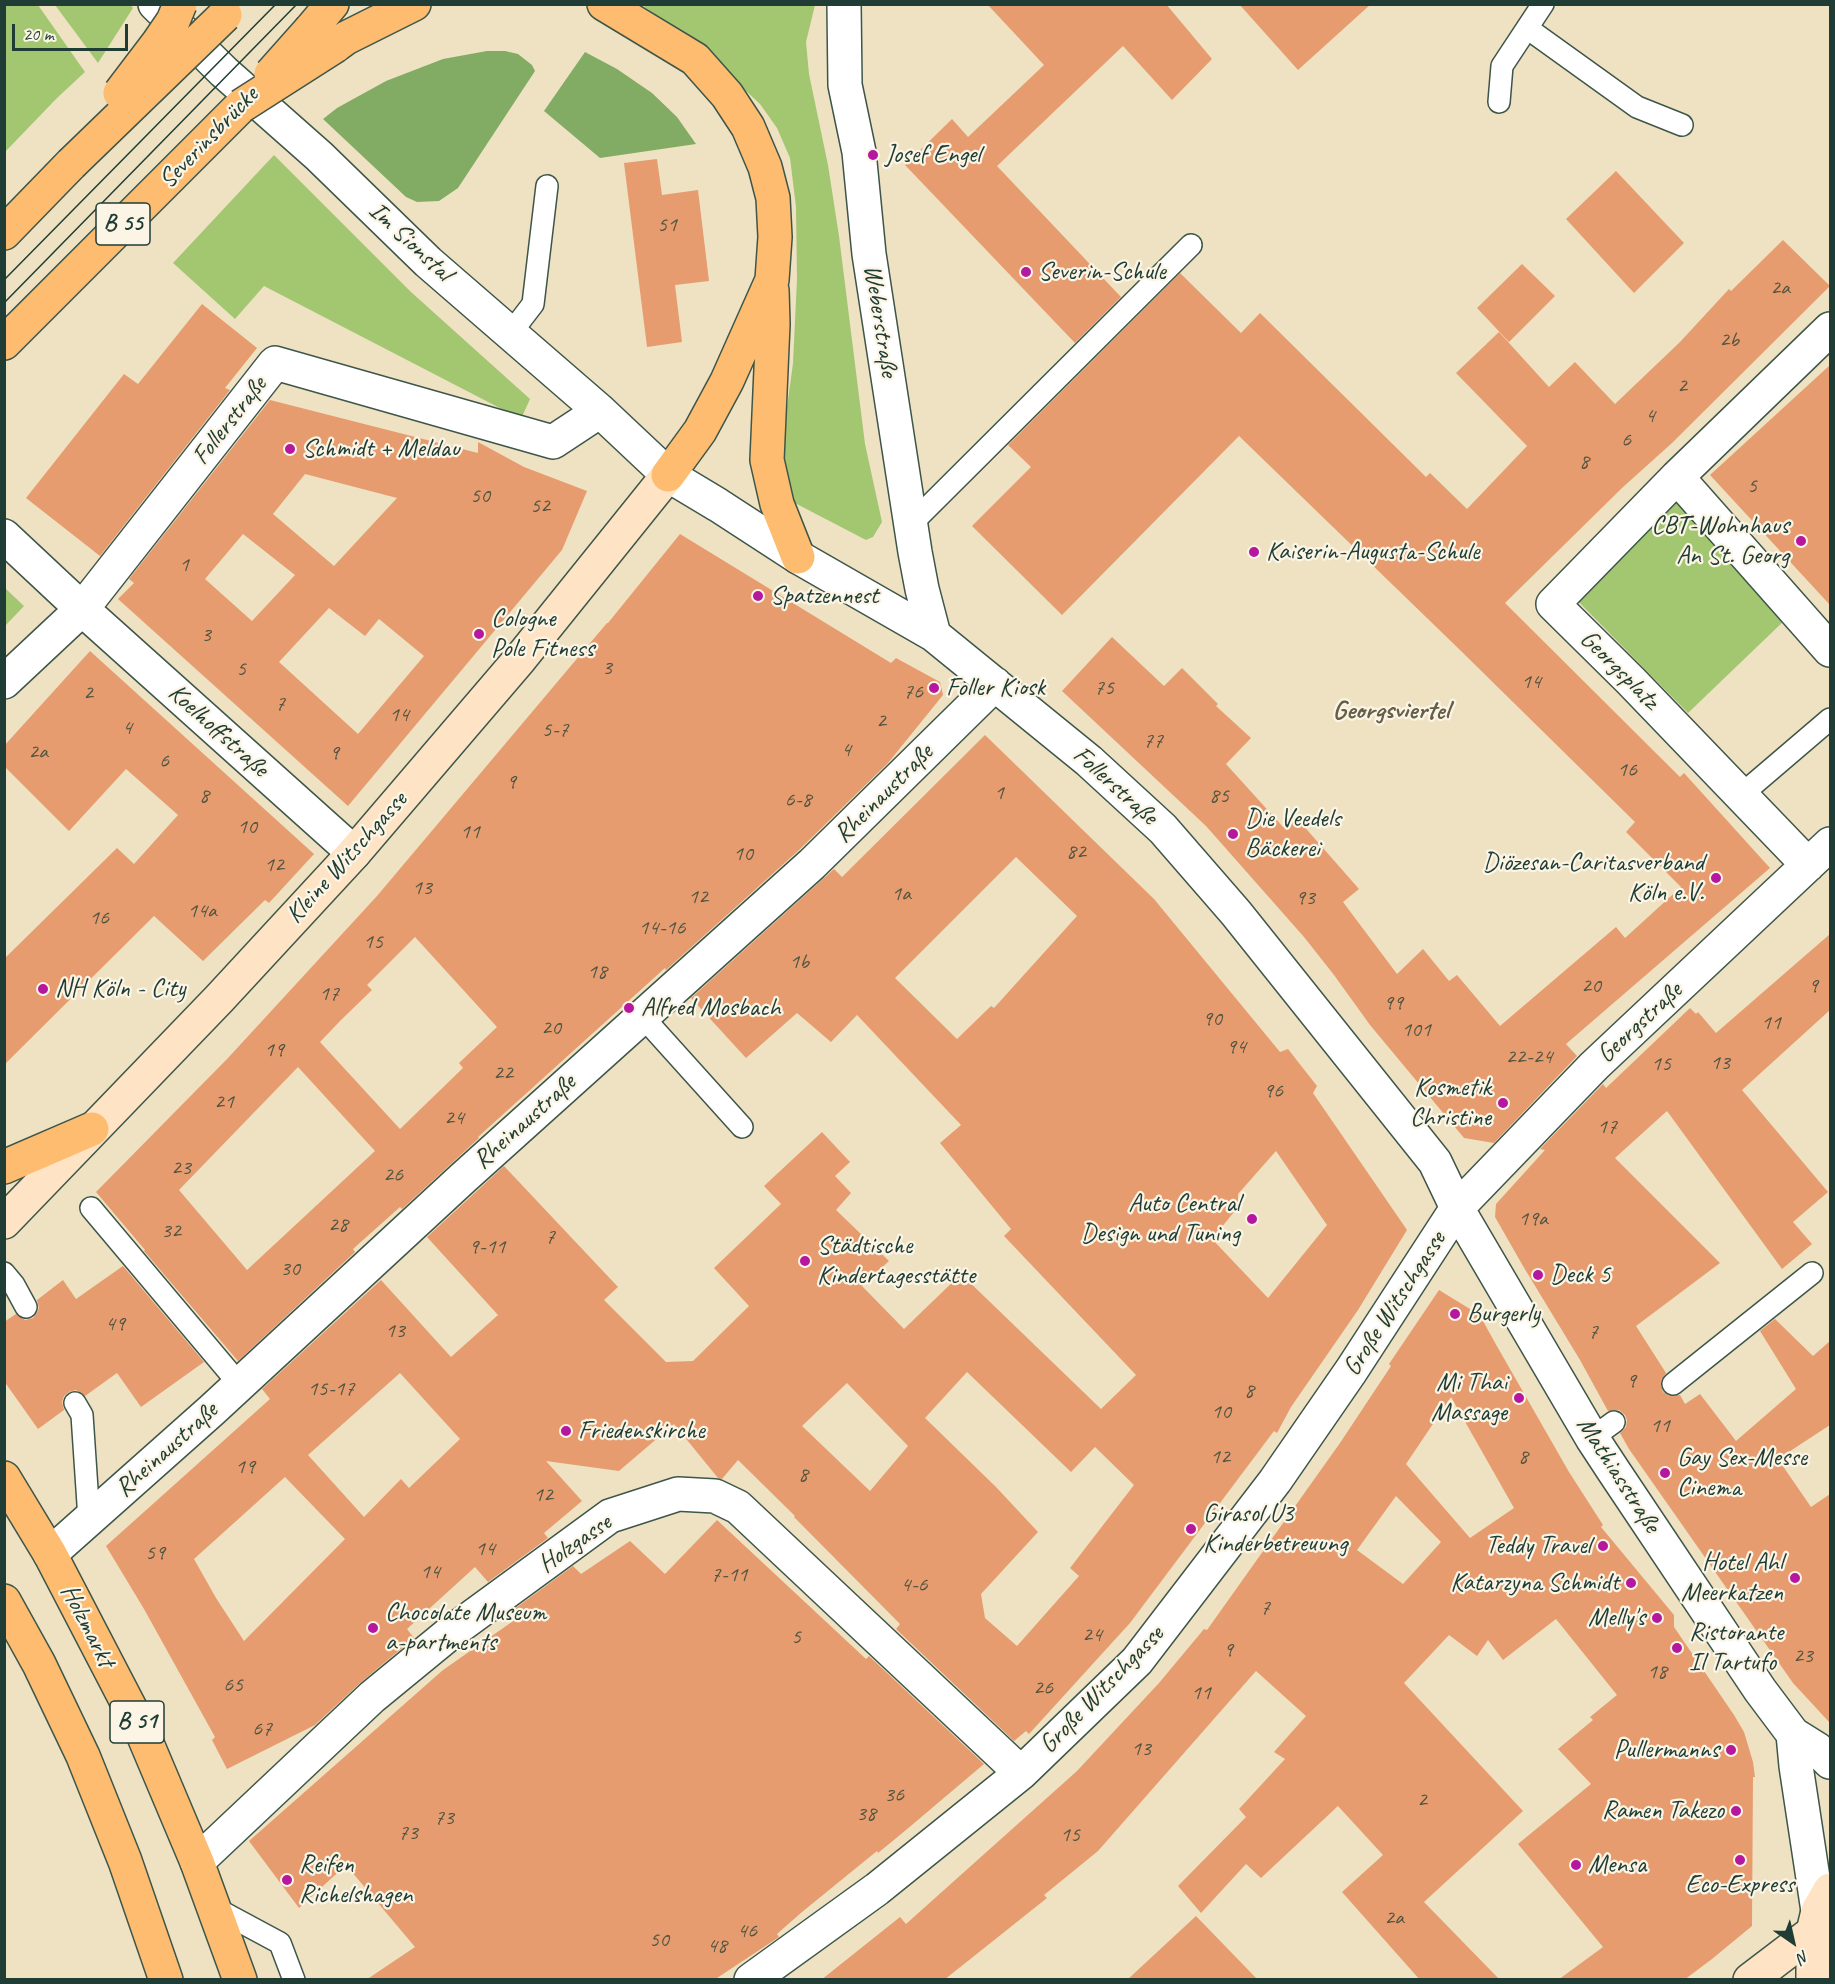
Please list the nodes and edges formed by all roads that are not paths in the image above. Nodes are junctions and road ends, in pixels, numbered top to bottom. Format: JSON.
{"nodes":[{"id":1,"x":155,"y":4,"type":"edge"},
{"id":2,"x":180,"y":4,"type":"edge"},
{"id":3,"x":332,"y":4,"type":"edge"},
{"id":4,"x":414,"y":4,"type":"edge"},
{"id":5,"x":604,"y":4,"type":"edge"},
{"id":6,"x":844,"y":4,"type":"edge"},
{"id":7,"x":1543,"y":4,"type":"edge"},
{"id":8,"x":230,"y":10,"type":"edge"},
{"id":9,"x":1527,"y":28,"type":"junction"},
{"id":10,"x":323,"y":37,"type":"junction"},
{"id":11,"x":1499,"y":102,"type":"dead end"},
{"id":12,"x":1683,"y":125,"type":"dead end"},
{"id":13,"x":71,"y":164,"type":"junction"},
{"id":14,"x":547,"y":186,"type":"dead end"},
{"id":15,"x":4,"y":233,"type":"edge"},
{"id":16,"x":1191,"y":245,"type":"dead end"},
{"id":17,"x":772,"y":280,"type":"junction"},
{"id":18,"x":1830,"y":328,"type":"edge"},
{"id":19,"x":510,"y":334,"type":"junction"},
{"id":20,"x":4,"y":343,"type":"edge"},
{"id":21,"x":600,"y":411,"type":"junction"},
{"id":22,"x":668,"y":476,"type":"junction"},
{"id":23,"x":1677,"y":477,"type":"junction"},
{"id":24,"x":911,"y":524,"type":"junction"},
{"id":25,"x":4,"y":536,"type":"edge"},
{"id":26,"x":798,"y":557,"type":"junction"},
{"id":27,"x":82,"y":609,"type":"junction"},
{"id":28,"x":934,"y":635,"type":"junction"},
{"id":29,"x":1830,"y":650,"type":"edge"},
{"id":30,"x":4,"y":682,"type":"edge"},
{"id":31,"x":995,"y":684,"type":"junction"},
{"id":32,"x":1830,"y":719,"type":"edge"},
{"id":33,"x":1741,"y":795,"type":"junction"},
{"id":34,"x":354,"y":853,"type":"junction"},
{"id":35,"x":1819,"y":854,"type":"edge"},
{"id":36,"x":642,"y":1016,"type":"junction"},
{"id":37,"x":742,"y":1127,"type":"dead end"},
{"id":38,"x":92,"y":1129,"type":"junction"},
{"id":39,"x":4,"y":1167,"type":"edge"},
{"id":40,"x":91,"y":1208,"type":"dead end"},
{"id":41,"x":1457,"y":1208,"type":"junction"},
{"id":42,"x":4,"y":1222,"type":"edge"},
{"id":43,"x":4,"y":1273,"type":"edge"},
{"id":44,"x":1812,"y":1273,"type":"dead end"},
{"id":45,"x":26,"y":1307,"type":"dead end"},
{"id":46,"x":1672,"y":1384,"type":"dead end"},
{"id":47,"x":240,"y":1385,"type":"junction"},
{"id":48,"x":75,"y":1403,"type":"dead end"},
{"id":49,"x":4,"y":1478,"type":"edge"},
{"id":50,"x":89,"y":1519,"type":"junction"},
{"id":51,"x":50,"y":1554,"type":"junction"},
{"id":52,"x":4,"y":1601,"type":"edge"},
{"id":53,"x":1793,"y":1734,"type":"junction"},
{"id":54,"x":1830,"y":1762,"type":"edge"},
{"id":55,"x":1021,"y":1773,"type":"junction"},
{"id":56,"x":197,"y":1862,"type":"junction"},
{"id":57,"x":213,"y":1907,"type":"junction"},
{"id":58,"x":1819,"y":1919,"type":"edge"},
{"id":59,"x":166,"y":1980,"type":"edge"},
{"id":60,"x":240,"y":1980,"type":"edge"},
{"id":61,"x":294,"y":1980,"type":"edge"},
{"id":62,"x":751,"y":1980,"type":"edge"},
{"id":63,"x":1750,"y":1980,"type":"edge"},
{"id":64,"x":1813,"y":1980,"type":"edge"}],
"edges":[{"from":1,"to":19,"type":"street","name":"Im Sionstal"},
{"from":2,"to":13,"type":"main road","bridge":true},
{"from":3,"to":10,"type":"main road"},
{"from":4,"to":10,"type":"main road"},
{"from":5,"to":17,"type":"main road"},
{"from":6,"to":24,"type":"street","name":"Weberstraße"},
{"from":7,"to":9,"type":"lane"},
{"from":8,"to":13,"type":"main road","bridge":true},
{"from":9,"to":11,"type":"lane"},
{"from":9,"to":12,"type":"lane"},
{"from":10,"to":20,"type":"main road","name":"Severinsbrücke","number":"B 55","bridge":true},
{"from":13,"to":15,"type":"main road"},
{"from":14,"to":19,"type":"lane"},
{"from":16,"to":24,"type":"lane"},
{"from":17,"to":22,"type":"main road"},
{"from":17,"to":26,"type":"main road"},
{"from":18,"to":23,"type":"street","name":"Georgsplatz"},
{"from":19,"to":21,"type":"street","name":"Im Sionstal"},
{"from":21,"to":22,"type":"street","name":"Im Sionstal"},
{"from":21,"to":27,"type":"street","name":"Follerstraße"},
{"from":22,"to":26,"type":"street","name":"Follerstraße"},
{"from":22,"to":34,"type":"street","name":"Kleine Witschgasse"},
{"from":23,"to":29,"type":"street"},
{"from":23,"to":33,"type":"street","name":"Georgsplatz"},
{"from":24,"to":28,"type":"street","name":"Weberstraße"},
{"from":25,"to":27,"type":"street","name":"Koelhoffstraße"},
{"from":26,"to":28,"type":"street","name":"Follerstraße"},
{"from":27,"to":30,"type":"street","name":"Follerstraße"},
{"from":27,"to":34,"type":"street","name":"Koelhoffstraße"},
{"from":28,"to":31,"type":"street","name":"Follerstraße"},
{"from":31,"to":36,"type":"street","name":"Rheinaustraße"},
{"from":31,"to":41,"type":"street","name":"Follerstraße"},
{"from":32,"to":33,"type":"lane"},
{"from":33,"to":35,"type":"street","name":"Georgsplatz"},
{"from":34,"to":38,"type":"street","name":"Kleine Witschgasse"},
{"from":35,"to":41,"type":"street","name":"Georgstraße"},
{"from":36,"to":37,"type":"lane"},
{"from":36,"to":47,"type":"street","name":"Rheinaustraße"},
{"from":38,"to":39,"type":"main road"},
{"from":38,"to":42,"type":"street","name":"Kleine Witschgasse"},
{"from":40,"to":47,"type":"lane"},
{"from":41,"to":53,"type":"street","name":"Mathiasstraße"},
{"from":41,"to":55,"type":"street","name":"Große Witschgasse"},
{"from":43,"to":45,"type":"lane"},
{"from":44,"to":46,"type":"lane"},
{"from":47,"to":50,"type":"street","name":"Rheinaustraße"},
{"from":48,"to":50,"type":"lane"},
{"from":49,"to":51,"type":"main road","name":"Holzmarkt","number":"B 51"},
{"from":50,"to":51,"type":"street","name":"Rheinaustraße"},
{"from":51,"to":56,"type":"main road","name":"Holzmarkt","number":"B 51"},
{"from":52,"to":59,"type":"main road","number":"B 51"},
{"from":53,"to":54,"type":"street","name":"Mathiasstraße"},
{"from":53,"to":58,"type":"street"},
{"from":55,"to":56,"type":"street","name":"Holzgasse"},
{"from":55,"to":62,"type":"street","name":"Große Witschgasse"},
{"from":56,"to":57,"type":"main road","name":"Holzmarkt","number":"B 51"},
{"from":57,"to":60,"type":"main road","name":"Holzmarkt","number":"B 51"},
{"from":57,"to":61,"type":"lane"},
{"from":58,"to":63,"type":"street"},
{"from":58,"to":64,"type":"street"}]}
